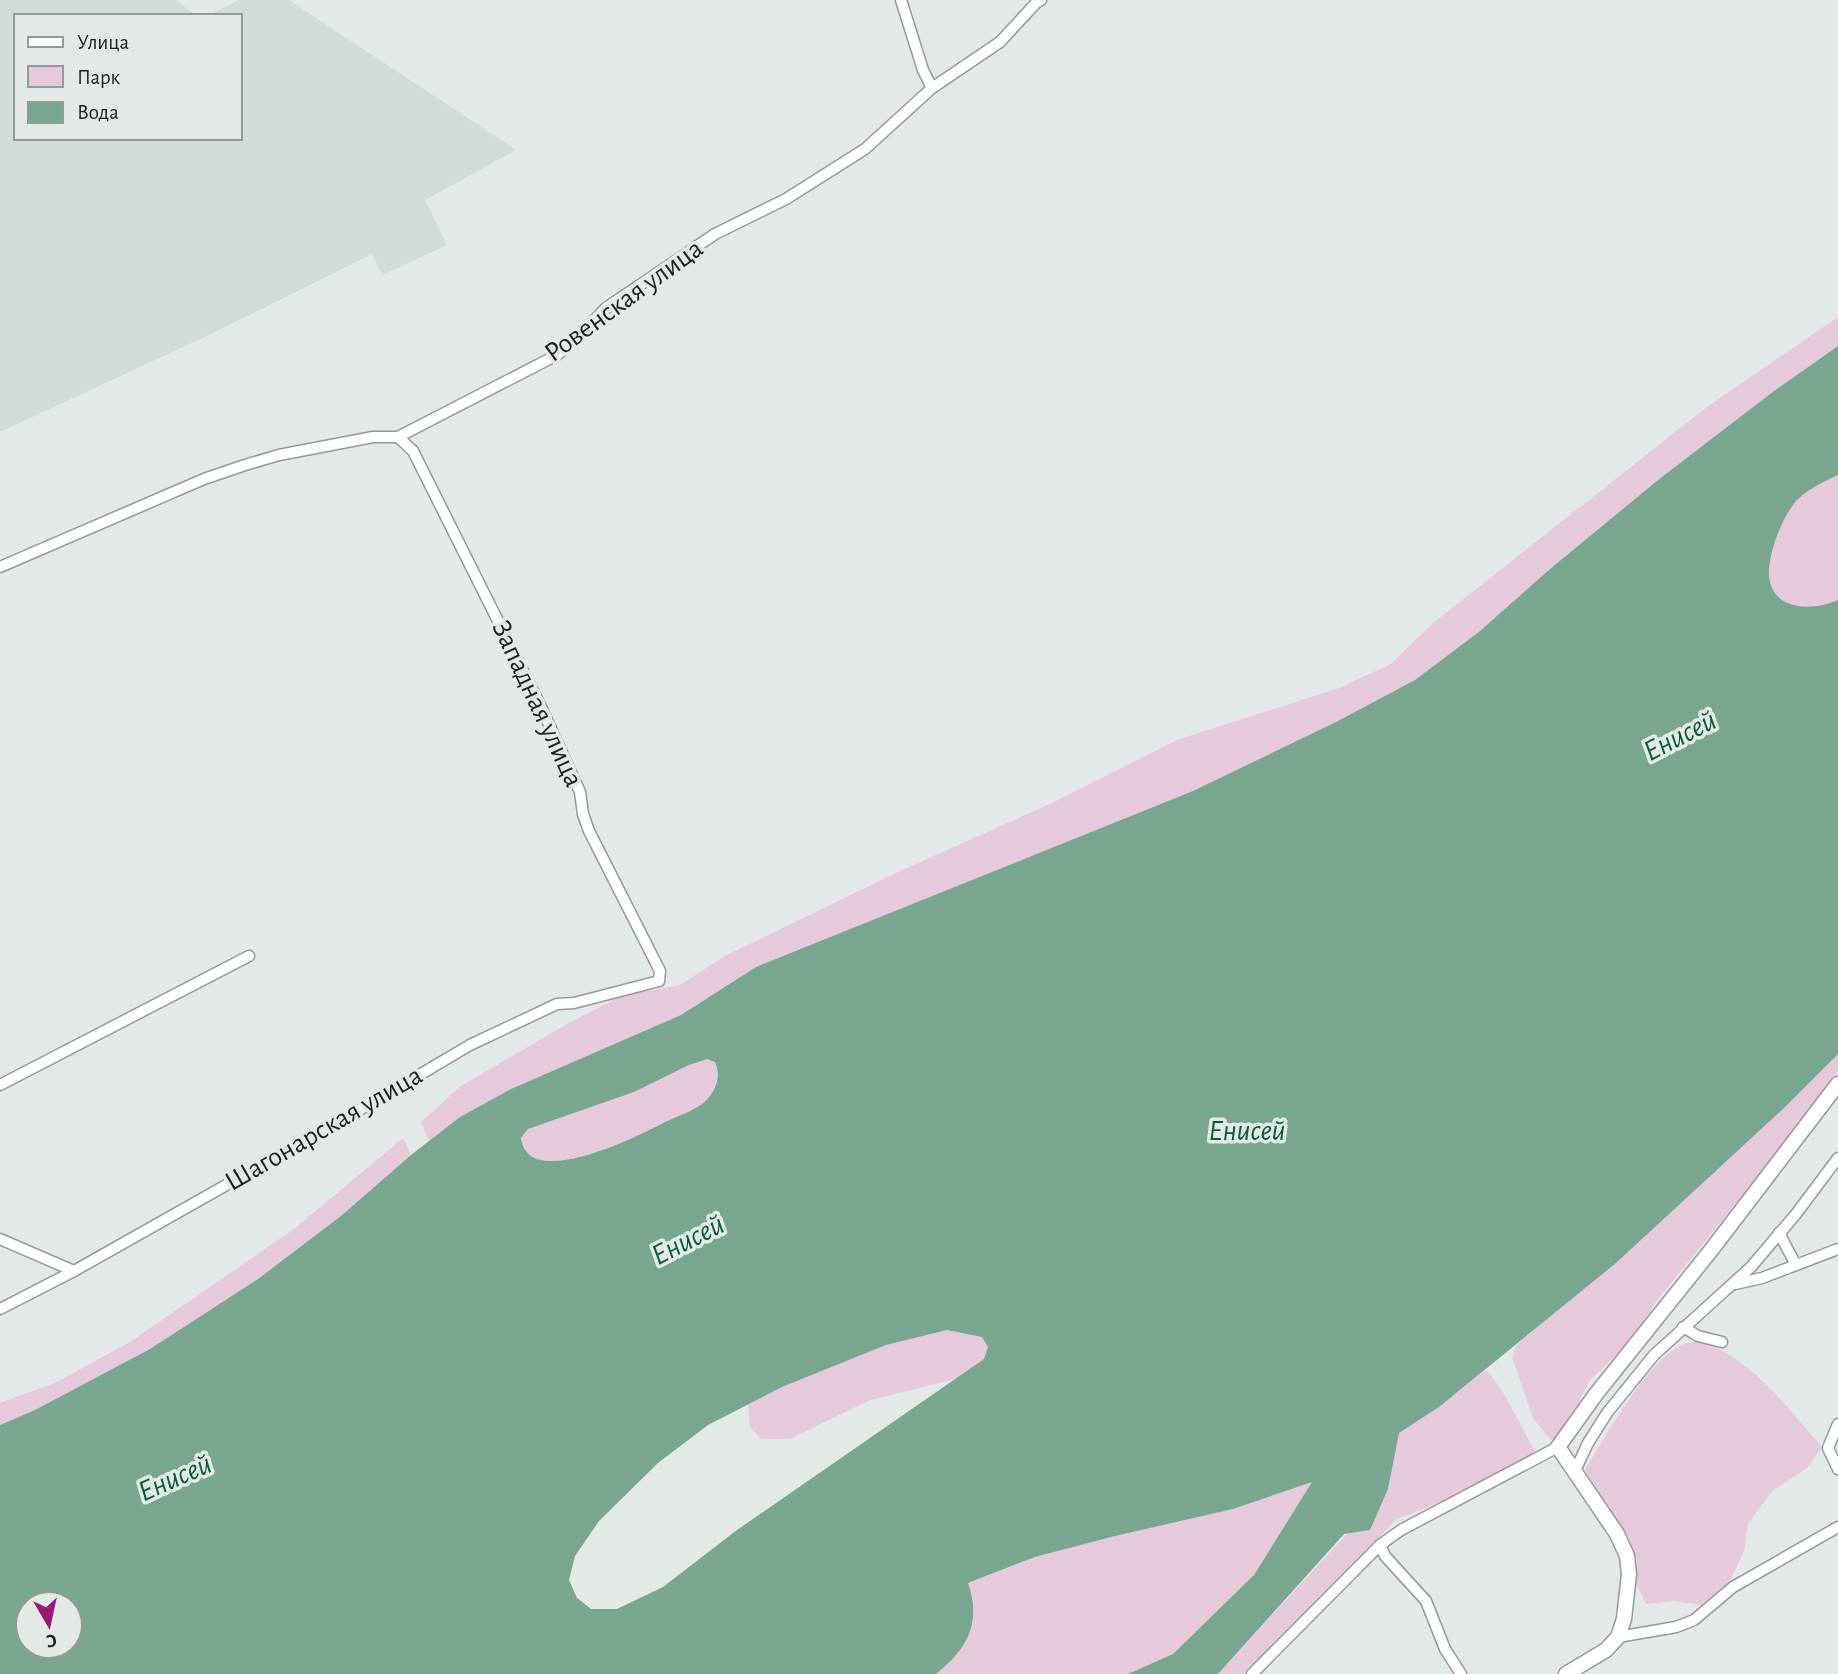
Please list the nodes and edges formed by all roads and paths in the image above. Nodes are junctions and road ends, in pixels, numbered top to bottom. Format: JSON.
{"nodes":[{"id":1,"x":901,"y":0,"type":"edge"},
{"id":2,"x":1041,"y":0,"type":"edge"},
{"id":3,"x":932,"y":88,"type":"junction"},
{"id":4,"x":398,"y":437,"type":"junction"},
{"id":5,"x":0,"y":567,"type":"edge"},
{"id":6,"x":249,"y":956,"type":"dead end"},
{"id":7,"x":659,"y":979,"type":"joint"},
{"id":8,"x":1838,"y":1084,"type":"edge"},
{"id":9,"x":0,"y":1085,"type":"edge"},
{"id":10,"x":1838,"y":1158,"type":"edge"},
{"id":11,"x":1779,"y":1233,"type":"junction"},
{"id":12,"x":0,"y":1239,"type":"edge"},
{"id":13,"x":1838,"y":1249,"type":"edge"},
{"id":14,"x":1796,"y":1265,"type":"junction"},
{"id":15,"x":74,"y":1271,"type":"junction"},
{"id":16,"x":1732,"y":1285,"type":"junction"},
{"id":17,"x":0,"y":1309,"type":"edge"},
{"id":18,"x":1683,"y":1327,"type":"junction"},
{"id":19,"x":1722,"y":1342,"type":"dead end"},
{"id":20,"x":1838,"y":1424,"type":"edge"},
{"id":21,"x":1559,"y":1447,"type":"junction"},
{"id":22,"x":1838,"y":1469,"type":"edge"},
{"id":23,"x":1575,"y":1471,"type":"junction"},
{"id":24,"x":1838,"y":1527,"type":"edge"},
{"id":25,"x":1380,"y":1545,"type":"junction"},
{"id":26,"x":1618,"y":1636,"type":"junction"},
{"id":27,"x":1252,"y":1674,"type":"edge"},
{"id":28,"x":1461,"y":1674,"type":"edge"},
{"id":29,"x":1566,"y":1674,"type":"edge"}],
"edges":[{"from":1,"to":3,"type":"street"},
{"from":2,"to":3,"type":"street","name":"Ровенская улица"},
{"from":3,"to":4,"type":"street","name":"Ровенская улица"},
{"from":4,"to":5,"type":"street","name":"Ровенская улица"},
{"from":4,"to":7,"type":"street","name":"Западная улица"},
{"from":6,"to":9,"type":"street"},
{"from":7,"to":15,"type":"street","name":"Шагонарская улица"},
{"from":8,"to":21,"type":"street"},
{"from":10,"to":11,"type":"street"},
{"from":11,"to":14,"type":"street"},
{"from":11,"to":16,"type":"street"},
{"from":12,"to":15,"type":"street"},
{"from":13,"to":14,"type":"street"},
{"from":14,"to":16,"type":"street"},
{"from":15,"to":17,"type":"street","name":"Шагонарская улица"},
{"from":16,"to":18,"type":"street"},
{"from":18,"to":19,"type":"street"},
{"from":18,"to":23,"type":"street"},
{"from":20,"to":22,"type":"street"},
{"from":21,"to":23,"type":"street"},
{"from":21,"to":25,"type":"street"},
{"from":23,"to":26,"type":"street"},
{"from":24,"to":26,"type":"street"},
{"from":25,"to":27,"type":"street"},
{"from":25,"to":28,"type":"street"},
{"from":26,"to":29,"type":"street"}]}
